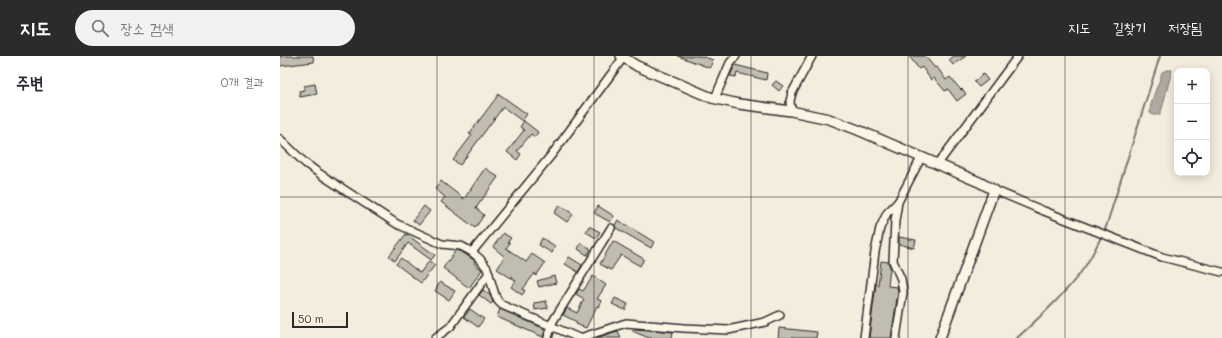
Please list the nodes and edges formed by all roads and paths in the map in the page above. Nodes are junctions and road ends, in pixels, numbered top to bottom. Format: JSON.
{"nodes":[{"id":1,"x":736,"y":56,"type":"edge"},
{"id":2,"x":812,"y":56,"type":"edge"},
{"id":3,"x":1018,"y":56,"type":"edge"},
{"id":4,"x":622,"y":57,"type":"edge"},
{"id":5,"x":715,"y":98,"type":"junction"},
{"id":6,"x":791,"y":111,"type":"junction"},
{"id":7,"x":280,"y":139,"type":"edge"},
{"id":8,"x":921,"y":158,"type":"junction"},
{"id":9,"x":936,"y":165,"type":"junction"},
{"id":10,"x":994,"y":190,"type":"junction"},
{"id":11,"x":898,"y":202,"type":"junction"},
{"id":12,"x":610,"y":228,"type":"dead end"},
{"id":13,"x":472,"y":252,"type":"junction"},
{"id":14,"x":1222,"y":272,"type":"edge"},
{"id":15,"x":489,"y":273,"type":"junction"},
{"id":16,"x":780,"y":315,"type":"dead end"},
{"id":17,"x":550,"y":326,"type":"junction"},
{"id":18,"x":435,"y":338,"type":"edge"},
{"id":19,"x":548,"y":338,"type":"edge"},
{"id":20,"x":579,"y":338,"type":"edge"},
{"id":21,"x":864,"y":338,"type":"edge"},
{"id":22,"x":896,"y":338,"type":"edge"},
{"id":23,"x":940,"y":338,"type":"edge"}],
"edges":[{"from":1,"to":5,"type":"street"},
{"from":2,"to":6,"type":"street"},
{"from":3,"to":9,"type":"street"},
{"from":4,"to":5,"type":"main road"},
{"from":4,"to":13,"type":"street"},
{"from":5,"to":6,"type":"main road"},
{"from":6,"to":8,"type":"main road"},
{"from":7,"to":13,"type":"street"},
{"from":8,"to":9,"type":"main road"},
{"from":8,"to":11,"type":"street"},
{"from":9,"to":10,"type":"main road"},
{"from":10,"to":14,"type":"street"},
{"from":10,"to":23,"type":"main road"},
{"from":11,"to":21,"type":"street"},
{"from":11,"to":22,"type":"street"},
{"from":12,"to":17,"type":"street"},
{"from":13,"to":15,"type":"street"},
{"from":15,"to":17,"type":"street"},
{"from":15,"to":18,"type":"street"},
{"from":16,"to":20,"type":"street"},
{"from":17,"to":19,"type":"street"},
{"from":17,"to":20,"type":"street"}]}
